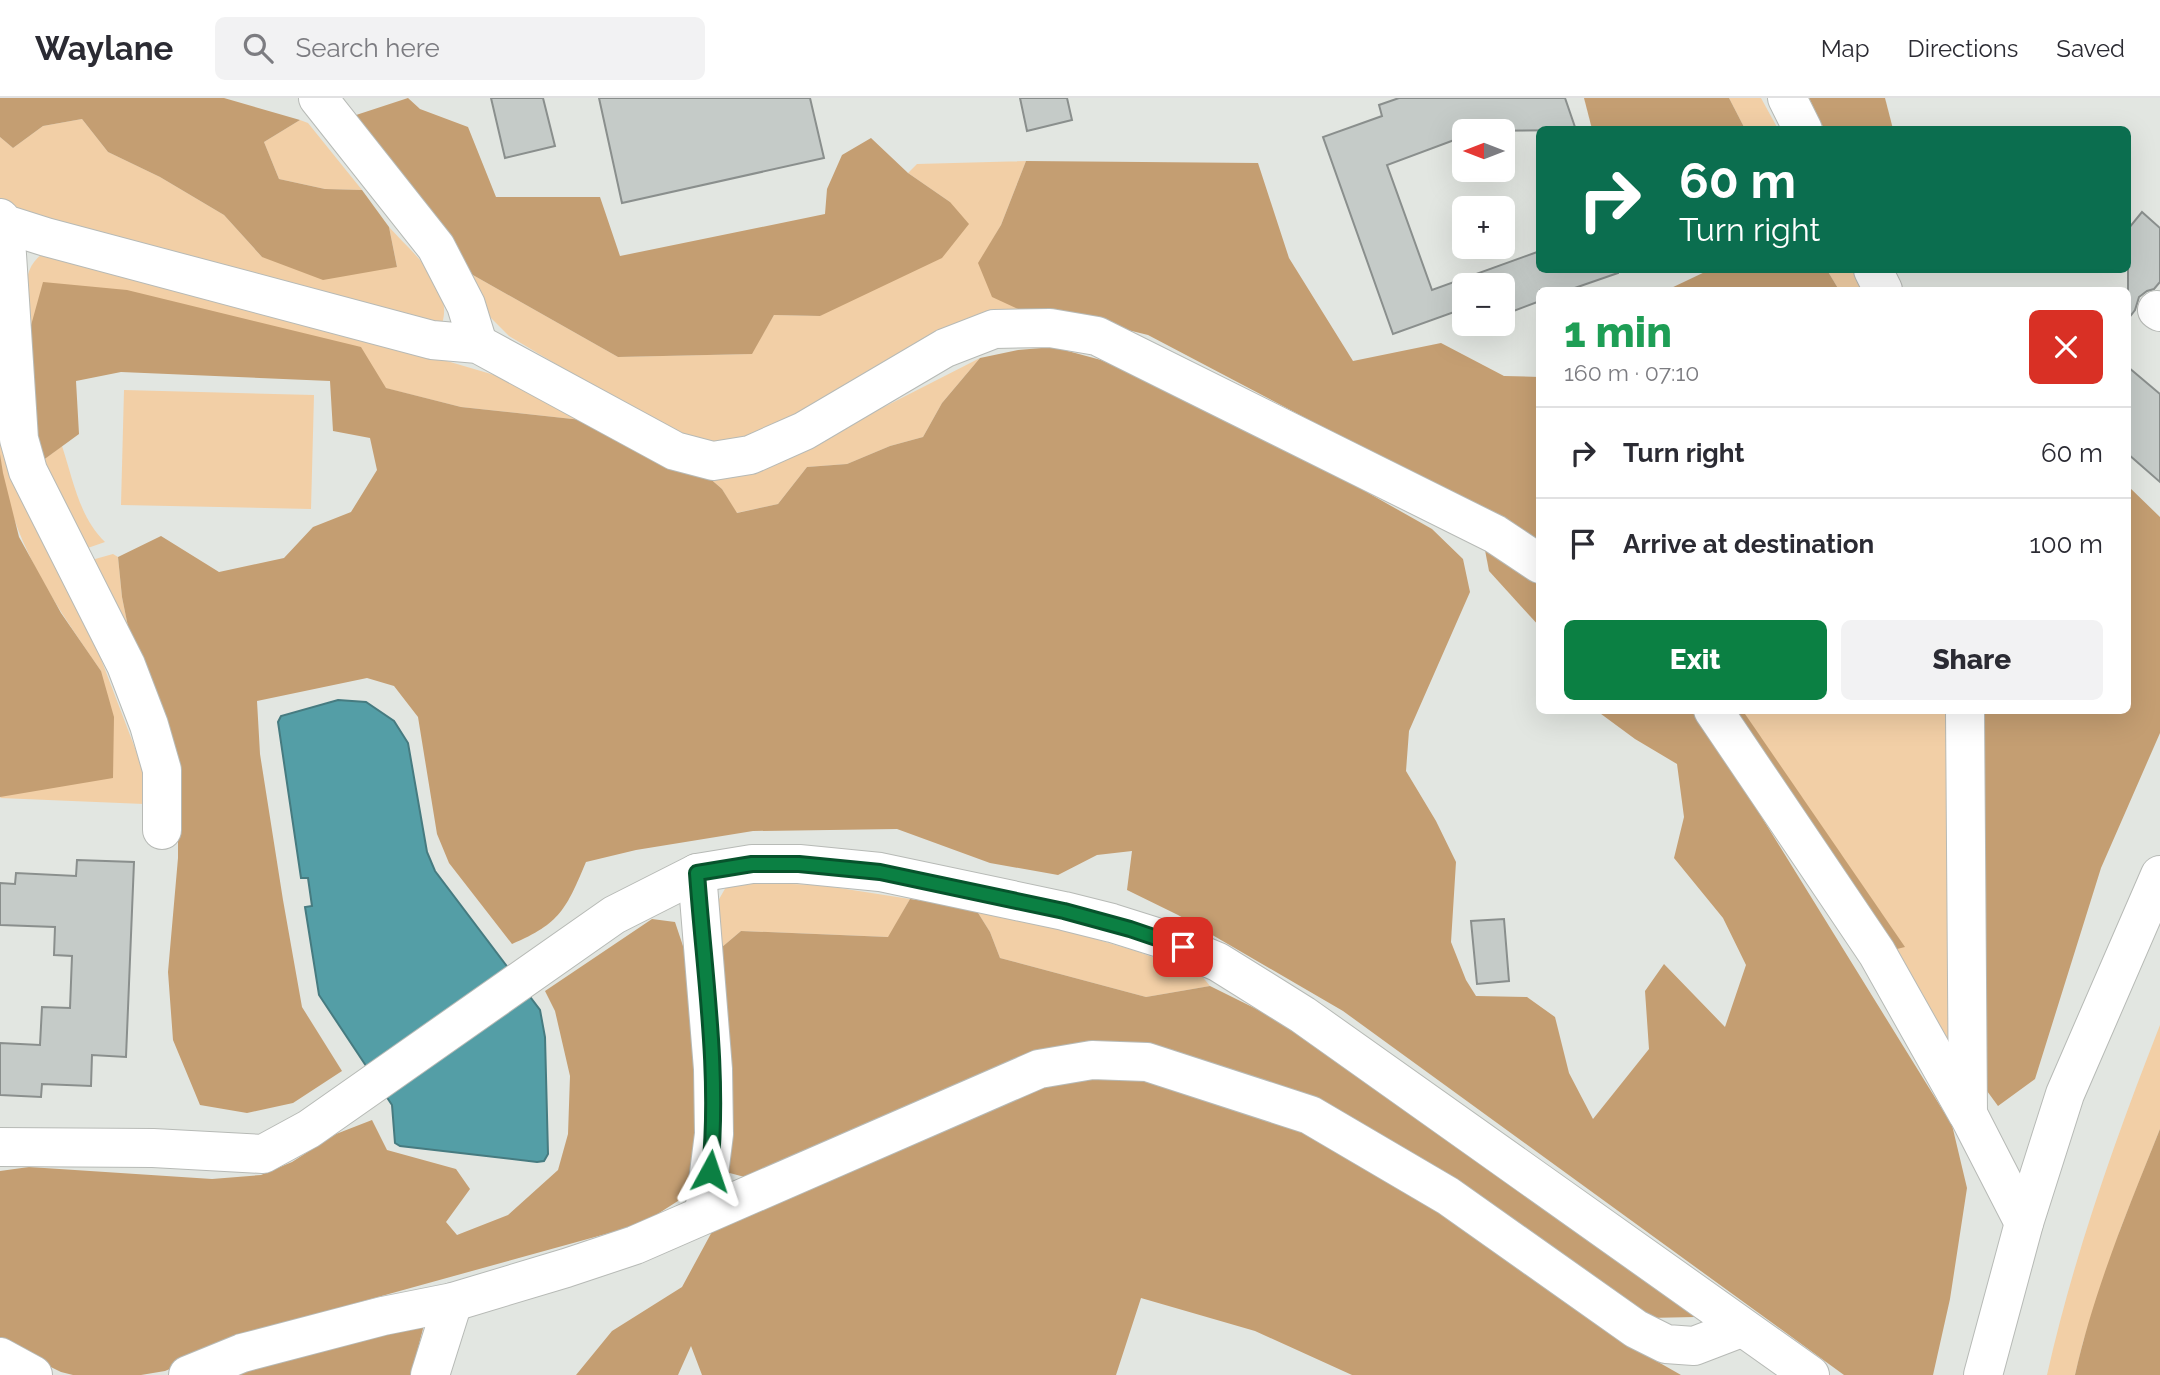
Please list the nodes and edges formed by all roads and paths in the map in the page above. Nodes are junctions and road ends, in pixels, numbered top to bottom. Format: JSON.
{"nodes":[{"id":1,"x":318,"y":98,"type":"edge"},
{"id":2,"x":1787,"y":98,"type":"edge"},
{"id":3,"x":1801,"y":126,"type":"edge"},
{"id":4,"x":3,"y":221,"type":"edge"},
{"id":5,"x":478,"y":344,"type":"junction"},
{"id":6,"x":1536,"y":561,"type":"edge"},
{"id":7,"x":1716,"y":714,"type":"edge"},
{"id":8,"x":1965,"y":714,"type":"edge"},
{"id":9,"x":162,"y":830,"type":"dead end"},
{"id":10,"x":697,"y":873,"type":"junction"},
{"id":11,"x":2160,"y":875,"type":"edge"},
{"id":12,"x":1968,"y":1114,"type":"junction"},
{"id":13,"x":0,"y":1147,"type":"edge"},
{"id":14,"x":704,"y":1213,"type":"junction"},
{"id":15,"x":2024,"y":1223,"type":"junction"},
{"id":16,"x":453,"y":1302,"type":"junction"},
{"id":17,"x":1741,"y":1328,"type":"junction"},
{"id":18,"x":0,"y":1357,"type":"edge"},
{"id":19,"x":33,"y":1375,"type":"edge"},
{"id":20,"x":188,"y":1375,"type":"edge"},
{"id":21,"x":430,"y":1375,"type":"edge"},
{"id":22,"x":1810,"y":1375,"type":"edge"},
{"id":23,"x":1983,"y":1375,"type":"edge"}],
"edges":[{"from":1,"to":5,"type":"street"},
{"from":2,"to":3,"type":"street"},
{"from":4,"to":5,"type":"street"},
{"from":4,"to":9,"type":"street"},
{"from":5,"to":6,"type":"street"},
{"from":7,"to":12,"type":"street"},
{"from":8,"to":12,"type":"street"},
{"from":10,"to":13,"type":"street"},
{"from":10,"to":14,"type":"street"},
{"from":10,"to":17,"type":"street"},
{"from":11,"to":15,"type":"street"},
{"from":12,"to":15,"type":"street"},
{"from":14,"to":16,"type":"street"},
{"from":14,"to":17,"type":"street"},
{"from":15,"to":23,"type":"street"},
{"from":16,"to":20,"type":"street"},
{"from":16,"to":21,"type":"street"},
{"from":17,"to":22,"type":"street"},
{"from":18,"to":19,"type":"street"}]}
